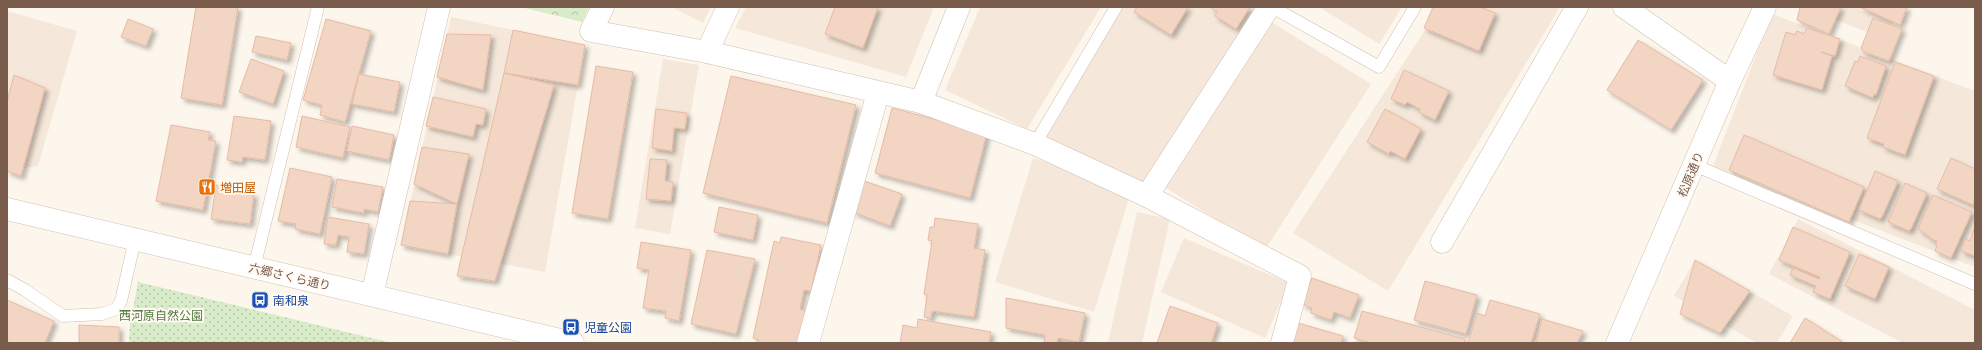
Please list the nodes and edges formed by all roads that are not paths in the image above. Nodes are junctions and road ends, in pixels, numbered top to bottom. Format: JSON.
{"nodes":[{"id":1,"x":318,"y":7,"type":"edge"},
{"id":2,"x":439,"y":7,"type":"edge"},
{"id":3,"x":603,"y":7,"type":"edge"},
{"id":4,"x":728,"y":7,"type":"edge"},
{"id":5,"x":958,"y":7,"type":"edge"},
{"id":6,"x":1116,"y":7,"type":"edge"},
{"id":7,"x":1270,"y":7,"type":"edge"},
{"id":8,"x":1415,"y":7,"type":"edge"},
{"id":9,"x":1577,"y":7,"type":"edge"},
{"id":10,"x":1624,"y":7,"type":"edge"},
{"id":11,"x":1765,"y":7,"type":"edge"},
{"id":12,"x":707,"y":52,"type":"junction"},
{"id":13,"x":1730,"y":81,"type":"junction"},
{"id":14,"x":878,"y":93,"type":"junction"},
{"id":15,"x":921,"y":102,"type":"junction"},
{"id":16,"x":1035,"y":144,"type":"junction"},
{"id":17,"x":1694,"y":165,"type":"junction"},
{"id":18,"x":1147,"y":196,"type":"junction"},
{"id":19,"x":7,"y":209,"type":"edge"},
{"id":20,"x":135,"y":239,"type":"junction"},
{"id":21,"x":1442,"y":242,"type":"dead end"},
{"id":22,"x":254,"y":268,"type":"junction"},
{"id":23,"x":7,"y":280,"type":"edge"},
{"id":24,"x":1975,"y":284,"type":"edge"},
{"id":25,"x":372,"y":295,"type":"junction"},
{"id":26,"x":573,"y":343,"type":"edge"},
{"id":27,"x":808,"y":343,"type":"edge"},
{"id":28,"x":1282,"y":343,"type":"edge"},
{"id":29,"x":1617,"y":343,"type":"edge"}],
"edges":[{"from":1,"to":22,"type":"lane"},
{"from":2,"to":25,"type":"street"},
{"from":3,"to":12,"type":"street"},
{"from":4,"to":12,"type":"street"},
{"from":5,"to":15,"type":"street"},
{"from":6,"to":16,"type":"lane"},
{"from":7,"to":8,"type":"lane"},
{"from":7,"to":18,"type":"street"},
{"from":9,"to":21,"type":"street"},
{"from":10,"to":13,"type":"street"},
{"from":11,"to":13,"type":"street","name":"松原通り"},
{"from":12,"to":14,"type":"street"},
{"from":13,"to":17,"type":"street","name":"松原通り"},
{"from":14,"to":15,"type":"street"},
{"from":14,"to":27,"type":"street"},
{"from":15,"to":16,"type":"street"},
{"from":16,"to":18,"type":"street"},
{"from":17,"to":24,"type":"lane"},
{"from":17,"to":29,"type":"street","name":"松原通り"},
{"from":18,"to":28,"type":"street"},
{"from":19,"to":20,"type":"street","name":"六郷さくら通り"},
{"from":20,"to":22,"type":"street","name":"六郷さくら通り"},
{"from":20,"to":23,"type":"lane"},
{"from":22,"to":25,"type":"street","name":"六郷さくら通り"},
{"from":25,"to":26,"type":"street","name":"六郷さくら通り"}]}
